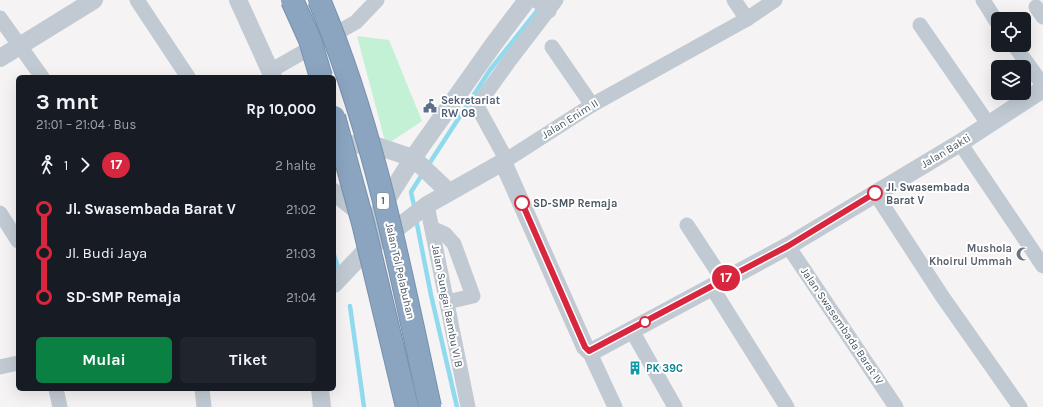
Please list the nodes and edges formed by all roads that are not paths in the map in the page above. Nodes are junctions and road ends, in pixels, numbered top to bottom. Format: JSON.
{"nodes":[{"id":1,"x":94,"y":0,"type":"edge"},
{"id":2,"x":137,"y":0,"type":"edge"},
{"id":3,"x":238,"y":0,"type":"edge"},
{"id":4,"x":292,"y":0,"type":"edge"},
{"id":5,"x":319,"y":0,"type":"edge"},
{"id":6,"x":377,"y":0,"type":"edge"},
{"id":7,"x":734,"y":0,"type":"edge"},
{"id":8,"x":775,"y":0,"type":"edge"},
{"id":9,"x":983,"y":0,"type":"edge"},
{"id":10,"x":542,"y":4,"type":"edge"},
{"id":11,"x":991,"y":13,"type":"edge"},
{"id":12,"x":0,"y":18,"type":"edge"},
{"id":13,"x":747,"y":19,"type":"junction"},
{"id":14,"x":920,"y":25,"type":"dead end"},
{"id":15,"x":20,"y":46,"type":"junction"},
{"id":16,"x":495,"y":47,"type":"junction"},
{"id":17,"x":552,"y":47,"type":"dead end"},
{"id":18,"x":1019,"y":52,"type":"edge"},
{"id":19,"x":0,"y":58,"type":"edge"},
{"id":20,"x":509,"y":60,"type":"junction"},
{"id":21,"x":271,"y":74,"type":"edge"},
{"id":22,"x":41,"y":75,"type":"edge"},
{"id":23,"x":187,"y":75,"type":"edge"},
{"id":24,"x":320,"y":75,"type":"edge"},
{"id":25,"x":1043,"y":89,"type":"edge"},
{"id":26,"x":592,"y":105,"type":"junction"},
{"id":27,"x":336,"y":124,"type":"edge"},
{"id":28,"x":989,"y":125,"type":"junction"},
{"id":29,"x":336,"y":143,"type":"edge"},
{"id":30,"x":960,"y":143,"type":"junction"},
{"id":31,"x":504,"y":161,"type":"junction"},
{"id":32,"x":422,"y":166,"type":"junction"},
{"id":33,"x":449,"y":192,"type":"junction"},
{"id":34,"x":875,"y":193,"type":"junction"},
{"id":35,"x":336,"y":194,"type":"edge"},
{"id":36,"x":418,"y":212,"type":"junction"},
{"id":37,"x":0,"y":213,"type":"edge"},
{"id":38,"x":372,"y":223,"type":"junction"},
{"id":39,"x":687,"y":225,"type":"dead end"},
{"id":40,"x":432,"y":228,"type":"junction"},
{"id":41,"x":16,"y":238,"type":"edge"},
{"id":42,"x":370,"y":246,"type":"junction"},
{"id":43,"x":788,"y":246,"type":"junction"},
{"id":44,"x":1043,"y":266,"type":"edge"},
{"id":45,"x":336,"y":282,"type":"edge"},
{"id":46,"x":717,"y":283,"type":"junction"},
{"id":47,"x":447,"y":302,"type":"junction"},
{"id":48,"x":631,"y":329,"type":"junction"},
{"id":49,"x":589,"y":351,"type":"junction"},
{"id":50,"x":16,"y":363,"type":"edge"},
{"id":51,"x":0,"y":367,"type":"edge"},
{"id":52,"x":56,"y":391,"type":"edge"},
{"id":53,"x":202,"y":391,"type":"edge"},
{"id":54,"x":320,"y":391,"type":"edge"},
{"id":55,"x":60,"y":407,"type":"edge"},
{"id":56,"x":204,"y":407,"type":"edge"},
{"id":57,"x":322,"y":407,"type":"edge"},
{"id":58,"x":407,"y":407,"type":"edge"},
{"id":59,"x":430,"y":407,"type":"edge"},
{"id":60,"x":468,"y":407,"type":"edge"},
{"id":61,"x":615,"y":407,"type":"edge"},
{"id":62,"x":675,"y":407,"type":"edge"},
{"id":63,"x":787,"y":407,"type":"edge"},
{"id":64,"x":896,"y":407,"type":"edge"},
{"id":65,"x":1020,"y":407,"type":"edge"}],
"edges":[{"from":1,"to":15,"type":"street"},
{"from":2,"to":23,"type":"street"},
{"from":3,"to":21,"type":"street"},
{"from":4,"to":24,"type":"highway","bridge":true},
{"from":5,"to":59,"type":"highway","name":"Jalan Tol Pelabuhan","number":"1","bridge":true},
{"from":6,"to":21,"type":"street"},
{"from":7,"to":13,"type":"street"},
{"from":8,"to":13,"type":"street","name":"Jalan Enim II"},
{"from":9,"to":11,"type":"street"},
{"from":10,"to":16,"type":"street"},
{"from":10,"to":20,"type":"street"},
{"from":12,"to":15,"type":"street"},
{"from":13,"to":26,"type":"street","name":"Jalan Enim II"},
{"from":14,"to":28,"type":"street"},
{"from":15,"to":19,"type":"street"},
{"from":15,"to":22,"type":"street"},
{"from":16,"to":20,"type":"street"},
{"from":16,"to":32,"type":"street"},
{"from":17,"to":26,"type":"street"},
{"from":18,"to":25,"type":"street"},
{"from":20,"to":31,"type":"street"},
{"from":25,"to":28,"type":"street","name":"Jalan Bakti"},
{"from":26,"to":31,"type":"street","name":"Jalan Enim II"},
{"from":27,"to":58,"type":"highway","bridge":true},
{"from":28,"to":30,"type":"street","name":"Jalan Bakti"},
{"from":29,"to":32,"type":"street"},
{"from":30,"to":34,"type":"street","name":"Jalan Bakti"},
{"from":30,"to":44,"type":"street"},
{"from":31,"to":33,"type":"street","name":"Jalan Enim II"},
{"from":31,"to":49,"type":"street"},
{"from":32,"to":33,"type":"street"},
{"from":32,"to":38,"type":"street"},
{"from":33,"to":36,"type":"street","name":"Jalan Enim II"},
{"from":34,"to":43,"type":"street","name":"Jalan Bakti"},
{"from":34,"to":65,"type":"street"},
{"from":35,"to":38,"type":"street"},
{"from":36,"to":40,"type":"street","name":"Jalan Sungai Bambu VI B"},
{"from":36,"to":42,"type":"street","name":"Jalan Enim II"},
{"from":37,"to":41,"type":"street"},
{"from":38,"to":42,"type":"street"},
{"from":39,"to":46,"type":"street"},
{"from":40,"to":47,"type":"street","name":"Jalan Sungai Bambu VI B"},
{"from":40,"to":47,"type":"street"},
{"from":42,"to":45,"type":"street","name":"Jalan Enim II"},
{"from":43,"to":46,"type":"street","name":"Jalan Bakti"},
{"from":43,"to":64,"type":"street","name":"Jalan Swasembada Barat IV"},
{"from":46,"to":48,"type":"street","name":"Jalan Bakti"},
{"from":46,"to":63,"type":"street"},
{"from":47,"to":60,"type":"street","name":"Jalan Sungai Bambu VI B"},
{"from":48,"to":49,"type":"street","name":"Jalan Bakti"},
{"from":48,"to":62,"type":"street"},
{"from":49,"to":61,"type":"street"},
{"from":50,"to":51,"type":"street"},
{"from":52,"to":55,"type":"street"},
{"from":53,"to":56,"type":"street"},
{"from":54,"to":57,"type":"street"}]}
